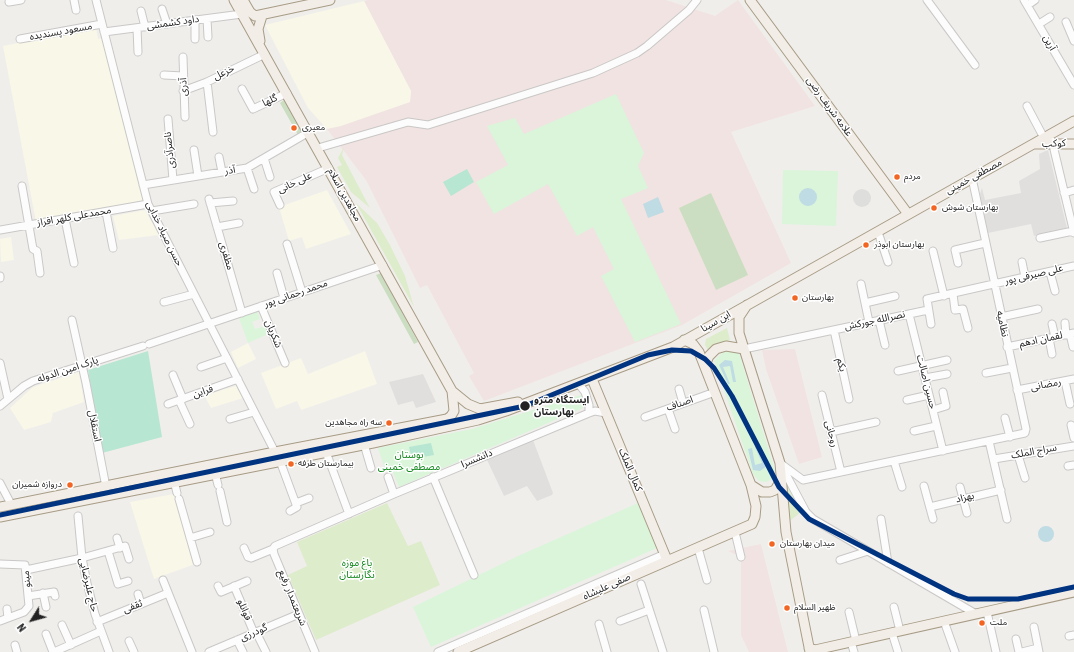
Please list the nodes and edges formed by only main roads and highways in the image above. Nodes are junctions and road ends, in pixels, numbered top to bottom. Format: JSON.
{"nodes":[{"id":1,"x":234,"y":0,"type":"edge"},
{"id":2,"x":243,"y":0,"type":"edge"},
{"id":3,"x":330,"y":0,"type":"edge"},
{"id":4,"x":750,"y":0,"type":"edge"},
{"id":5,"x":246,"y":13,"type":"junction"},
{"id":6,"x":262,"y":16,"type":"junction"},
{"id":7,"x":265,"y":54,"type":"junction"},
{"id":8,"x":1074,"y":121,"type":"edge"},
{"id":9,"x":1033,"y":144,"type":"junction"},
{"id":10,"x":1074,"y":144,"type":"edge"},
{"id":11,"x":908,"y":214,"type":"junction"},
{"id":12,"x":747,"y":304,"type":"junction"},
{"id":13,"x":684,"y":340,"type":"junction"},
{"id":14,"x":744,"y":349,"type":"junction"},
{"id":15,"x":705,"y":365,"type":"junction"},
{"id":16,"x":592,"y":379,"type":"junction"},
{"id":17,"x":452,"y":391,"type":"junction"},
{"id":18,"x":543,"y":396,"type":"junction"},
{"id":19,"x":781,"y":480,"type":"junction"},
{"id":20,"x":751,"y":485,"type":"junction"},
{"id":21,"x":0,"y":507,"type":"edge"},
{"id":22,"x":0,"y":517,"type":"edge"},
{"id":23,"x":666,"y":557,"type":"junction"},
{"id":24,"x":1074,"y":592,"type":"edge"},
{"id":25,"x":809,"y":651,"type":"edge"},
{"id":26,"x":458,"y":652,"type":"edge"}],
"edges":[{"from":1,"to":5,"type":"main road","name":"مجاهدین اسلام"},
{"from":2,"to":5,"type":"main road","name":"مجاهدین اسلام"},
{"from":3,"to":6,"type":"main road"},
{"from":4,"to":11,"type":"main road","name":"علامه شریف رضی"},
{"from":5,"to":6,"type":"main road"},
{"from":5,"to":7,"type":"main road","name":"مجاهدین اسلام"},
{"from":6,"to":7,"type":"main road"},
{"from":7,"to":17,"type":"main road","name":"مجاهدین اسلام"},
{"from":8,"to":9,"type":"main road","name":"مصطفی خمینی"},
{"from":9,"to":10,"type":"main road","name":"کوکب"},
{"from":9,"to":11,"type":"main road","name":"مصطفی خمینی"},
{"from":11,"to":12,"type":"main road","name":"مصطفی خمینی"},
{"from":12,"to":13,"type":"main road","name":"ابن سینا"},
{"from":12,"to":14,"type":"main road"},
{"from":13,"to":15,"type":"main road"},
{"from":13,"to":16,"type":"main road"},
{"from":14,"to":15,"type":"main road"},
{"from":14,"to":19,"type":"main road"},
{"from":15,"to":20,"type":"main road"},
{"from":16,"to":18,"type":"main road"},
{"from":16,"to":23,"type":"main road","name":"کمال الملک"},
{"from":17,"to":18,"type":"main road"},
{"from":17,"to":21,"type":"main road"},
{"from":18,"to":22,"type":"main road"},
{"from":19,"to":20,"type":"main road"},
{"from":19,"to":25,"type":"main road"},
{"from":20,"to":23,"type":"main road","name":"صفی علیشاه"},
{"from":23,"to":26,"type":"main road","name":"صفی علیشاه"},
{"from":24,"to":25,"type":"main road"}]}
